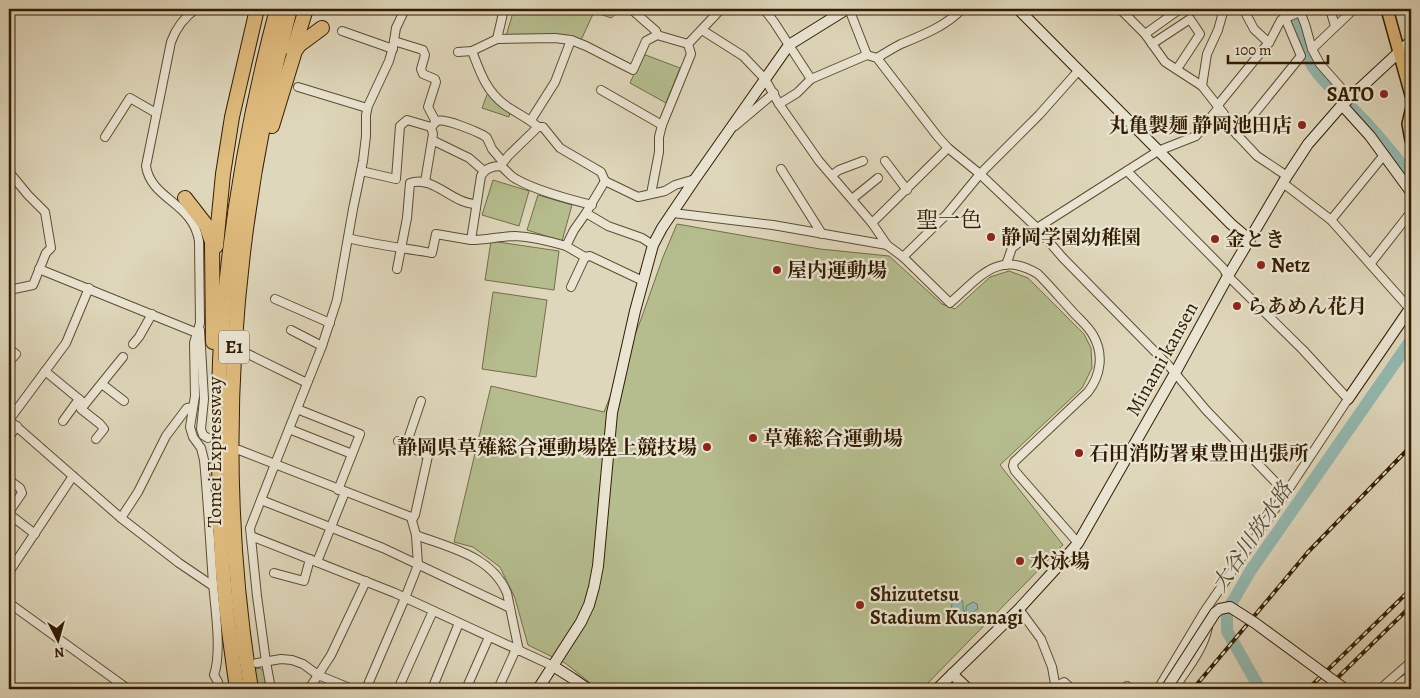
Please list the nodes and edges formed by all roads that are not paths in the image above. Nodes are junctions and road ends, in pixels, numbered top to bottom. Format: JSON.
{"nodes":[{"id":1,"x":196,"y":9,"type":"edge"},
{"id":2,"x":257,"y":9,"type":"edge"},
{"id":3,"x":277,"y":9,"type":"edge"},
{"id":4,"x":290,"y":9,"type":"edge"},
{"id":5,"x":306,"y":9,"type":"edge"},
{"id":6,"x":405,"y":9,"type":"edge"},
{"id":7,"x":504,"y":9,"type":"edge"},
{"id":8,"x":631,"y":9,"type":"edge"},
{"id":9,"x":721,"y":9,"type":"edge"},
{"id":10,"x":764,"y":9,"type":"edge"},
{"id":11,"x":848,"y":9,"type":"edge"},
{"id":12,"x":962,"y":9,"type":"edge"},
{"id":13,"x":1018,"y":9,"type":"edge"},
{"id":14,"x":1120,"y":9,"type":"edge"},
{"id":15,"x":1180,"y":9,"type":"edge"},
{"id":16,"x":1224,"y":9,"type":"edge"},
{"id":17,"x":1283,"y":9,"type":"edge"},
{"id":18,"x":1330,"y":9,"type":"edge"},
{"id":19,"x":1354,"y":9,"type":"edge"},
{"id":20,"x":1387,"y":9,"type":"edge"},
{"id":21,"x":1299,"y":10,"type":"edge"},
{"id":22,"x":188,"y":11,"type":"edge"},
{"id":23,"x":1246,"y":14,"type":"dead end"},
{"id":24,"x":1285,"y":18,"type":"junction"},
{"id":25,"x":1335,"y":26,"type":"junction"},
{"id":26,"x":322,"y":28,"type":"dead end"},
{"id":27,"x":702,"y":30,"type":"junction"},
{"id":28,"x":342,"y":31,"type":"dead end"},
{"id":29,"x":1145,"y":34,"type":"junction"},
{"id":30,"x":657,"y":35,"type":"junction"},
{"id":31,"x":498,"y":39,"type":"junction"},
{"id":32,"x":571,"y":40,"type":"junction"},
{"id":33,"x":1411,"y":41,"type":"edge"},
{"id":34,"x":1268,"y":43,"type":"junction"},
{"id":35,"x":688,"y":44,"type":"junction"},
{"id":36,"x":1152,"y":44,"type":"junction"},
{"id":37,"x":393,"y":45,"type":"junction"},
{"id":38,"x":788,"y":45,"type":"junction"},
{"id":39,"x":1312,"y":49,"type":"junction"},
{"id":40,"x":472,"y":51,"type":"junction"},
{"id":41,"x":458,"y":52,"type":"dead end"},
{"id":42,"x":1398,"y":52,"type":"junction"},
{"id":43,"x":867,"y":55,"type":"junction"},
{"id":44,"x":877,"y":58,"type":"junction"},
{"id":45,"x":288,"y":69,"type":"junction"},
{"id":46,"x":1079,"y":70,"type":"junction"},
{"id":47,"x":1177,"y":70,"type":"junction"},
{"id":48,"x":765,"y":79,"type":"junction"},
{"id":49,"x":811,"y":79,"type":"junction"},
{"id":50,"x":1202,"y":86,"type":"junction"},
{"id":51,"x":298,"y":87,"type":"dead end"},
{"id":52,"x":601,"y":90,"type":"dead end"},
{"id":53,"x":774,"y":94,"type":"junction"},
{"id":54,"x":1411,"y":95,"type":"edge"},
{"id":55,"x":1350,"y":98,"type":"junction"},
{"id":56,"x":779,"y":104,"type":"junction"},
{"id":57,"x":1342,"y":105,"type":"junction"},
{"id":58,"x":1218,"y":106,"type":"junction"},
{"id":59,"x":367,"y":108,"type":"junction"},
{"id":60,"x":1411,"y":111,"type":"edge"},
{"id":61,"x":156,"y":114,"type":"junction"},
{"id":62,"x":530,"y":120,"type":"junction"},
{"id":63,"x":434,"y":125,"type":"junction"},
{"id":64,"x":662,"y":125,"type":"junction"},
{"id":65,"x":732,"y":127,"type":"junction"},
{"id":66,"x":538,"y":128,"type":"junction"},
{"id":67,"x":1238,"y":135,"type":"junction"},
{"id":68,"x":105,"y":137,"type":"dead end"},
{"id":69,"x":432,"y":140,"type":"junction"},
{"id":70,"x":1411,"y":140,"type":"edge"},
{"id":71,"x":948,"y":148,"type":"junction"},
{"id":72,"x":1158,"y":151,"type":"junction"},
{"id":73,"x":1384,"y":154,"type":"junction"},
{"id":74,"x":863,"y":161,"type":"dead end"},
{"id":75,"x":885,"y":161,"type":"dead end"},
{"id":76,"x":502,"y":164,"type":"junction"},
{"id":77,"x":781,"y":169,"type":"dead end"},
{"id":78,"x":1127,"y":170,"type":"junction"},
{"id":79,"x":361,"y":171,"type":"junction"},
{"id":80,"x":484,"y":171,"type":"junction"},
{"id":81,"x":9,"y":172,"type":"edge"},
{"id":82,"x":980,"y":174,"type":"junction"},
{"id":83,"x":832,"y":175,"type":"junction"},
{"id":84,"x":878,"y":178,"type":"dead end"},
{"id":85,"x":695,"y":179,"type":"junction"},
{"id":86,"x":1285,"y":180,"type":"junction"},
{"id":87,"x":605,"y":181,"type":"junction"},
{"id":88,"x":425,"y":182,"type":"junction"},
{"id":89,"x":906,"y":190,"type":"junction"},
{"id":90,"x":1411,"y":192,"type":"edge"},
{"id":91,"x":651,"y":194,"type":"junction"},
{"id":92,"x":185,"y":198,"type":"dead end"},
{"id":93,"x":852,"y":198,"type":"junction"},
{"id":94,"x":476,"y":204,"type":"junction"},
{"id":95,"x":592,"y":205,"type":"junction"},
{"id":96,"x":1411,"y":212,"type":"edge"},
{"id":97,"x":586,"y":213,"type":"junction"},
{"id":98,"x":672,"y":213,"type":"junction"},
{"id":99,"x":1331,"y":220,"type":"junction"},
{"id":100,"x":872,"y":223,"type":"junction"},
{"id":101,"x":1037,"y":228,"type":"junction"},
{"id":102,"x":822,"y":234,"type":"junction"},
{"id":103,"x":245,"y":236,"type":"junction"},
{"id":104,"x":348,"y":238,"type":"junction"},
{"id":105,"x":471,"y":240,"type":"junction"},
{"id":106,"x":1250,"y":240,"type":"junction"},
{"id":107,"x":653,"y":245,"type":"junction"},
{"id":108,"x":887,"y":245,"type":"junction"},
{"id":109,"x":566,"y":246,"type":"junction"},
{"id":110,"x":402,"y":248,"type":"junction"},
{"id":111,"x":585,"y":257,"type":"junction"},
{"id":112,"x":903,"y":257,"type":"junction"},
{"id":113,"x":1371,"y":264,"type":"junction"},
{"id":114,"x":1006,"y":265,"type":"junction"},
{"id":115,"x":39,"y":269,"type":"junction"},
{"id":116,"x":397,"y":269,"type":"dead end"},
{"id":117,"x":1228,"y":276,"type":"junction"},
{"id":118,"x":643,"y":281,"type":"junction"},
{"id":119,"x":571,"y":287,"type":"dead end"},
{"id":120,"x":89,"y":288,"type":"junction"},
{"id":121,"x":9,"y":290,"type":"edge"},
{"id":122,"x":213,"y":294,"type":"junction"},
{"id":123,"x":275,"y":299,"type":"dead end"},
{"id":124,"x":1410,"y":308,"type":"edge"},
{"id":125,"x":152,"y":314,"type":"junction"},
{"id":126,"x":200,"y":323,"type":"junction"},
{"id":127,"x":330,"y":323,"type":"junction"},
{"id":128,"x":292,"y":330,"type":"dead end"},
{"id":129,"x":197,"y":333,"type":"junction"},
{"id":130,"x":133,"y":344,"type":"dead end"},
{"id":131,"x":322,"y":346,"type":"junction"},
{"id":132,"x":9,"y":349,"type":"edge"},
{"id":133,"x":248,"y":354,"type":"dead end"},
{"id":134,"x":123,"y":357,"type":"dead end"},
{"id":135,"x":9,"y":362,"type":"edge"},
{"id":136,"x":45,"y":371,"type":"junction"},
{"id":137,"x":1175,"y":373,"type":"junction"},
{"id":138,"x":307,"y":383,"type":"junction"},
{"id":139,"x":102,"y":384,"type":"junction"},
{"id":140,"x":1348,"y":399,"type":"junction"},
{"id":141,"x":82,"y":401,"type":"junction"},
{"id":142,"x":124,"y":401,"type":"dead end"},
{"id":143,"x":421,"y":401,"type":"dead end"},
{"id":144,"x":193,"y":407,"type":"junction"},
{"id":145,"x":297,"y":409,"type":"junction"},
{"id":146,"x":9,"y":420,"type":"edge"},
{"id":147,"x":62,"y":421,"type":"dead end"},
{"id":148,"x":17,"y":426,"type":"junction"},
{"id":149,"x":289,"y":429,"type":"junction"},
{"id":150,"x":9,"y":437,"type":"edge"},
{"id":151,"x":208,"y":438,"type":"dead end"},
{"id":152,"x":96,"y":439,"type":"dead end"},
{"id":153,"x":398,"y":441,"type":"dead end"},
{"id":154,"x":406,"y":445,"type":"junction"},
{"id":155,"x":239,"y":450,"type":"dead end"},
{"id":156,"x":352,"y":454,"type":"junction"},
{"id":157,"x":275,"y":464,"type":"junction"},
{"id":158,"x":74,"y":476,"type":"junction"},
{"id":159,"x":9,"y":480,"type":"edge"},
{"id":160,"x":341,"y":491,"type":"junction"},
{"id":161,"x":1286,"y":493,"type":"junction"},
{"id":162,"x":261,"y":500,"type":"junction"},
{"id":163,"x":9,"y":513,"type":"edge"},
{"id":164,"x":121,"y":518,"type":"junction"},
{"id":165,"x":412,"y":520,"type":"junction"},
{"id":166,"x":331,"y":527,"type":"junction"},
{"id":167,"x":35,"y":534,"type":"junction"},
{"id":168,"x":416,"y":534,"type":"junction"},
{"id":169,"x":251,"y":536,"type":"junction"},
{"id":170,"x":221,"y":540,"type":"junction"},
{"id":171,"x":1078,"y":543,"type":"junction"},
{"id":172,"x":313,"y":561,"type":"junction"},
{"id":173,"x":418,"y":564,"type":"junction"},
{"id":174,"x":9,"y":572,"type":"edge"},
{"id":175,"x":274,"y":573,"type":"dead end"},
{"id":176,"x":366,"y":581,"type":"junction"},
{"id":177,"x":213,"y":586,"type":"junction"},
{"id":178,"x":1216,"y":594,"type":"junction"},
{"id":179,"x":405,"y":598,"type":"junction"},
{"id":180,"x":9,"y":603,"type":"edge"},
{"id":181,"x":510,"y":608,"type":"junction"},
{"id":182,"x":1018,"y":609,"type":"junction"},
{"id":183,"x":433,"y":610,"type":"junction"},
{"id":184,"x":459,"y":623,"type":"junction"},
{"id":185,"x":1195,"y":627,"type":"junction"},
{"id":186,"x":1206,"y":633,"type":"junction"},
{"id":187,"x":489,"y":637,"type":"junction"},
{"id":188,"x":517,"y":650,"type":"junction"},
{"id":189,"x":261,"y":662,"type":"junction"},
{"id":190,"x":1411,"y":662,"type":"edge"},
{"id":191,"x":553,"y":666,"type":"junction"},
{"id":192,"x":222,"y":668,"type":"junction"},
{"id":193,"x":952,"y":674,"type":"junction"},
{"id":194,"x":318,"y":675,"type":"junction"},
{"id":195,"x":1411,"y":676,"type":"edge"},
{"id":196,"x":1056,"y":688,"type":"edge"},
{"id":197,"x":128,"y":689,"type":"edge"},
{"id":198,"x":219,"y":689,"type":"edge"},
{"id":199,"x":233,"y":689,"type":"edge"},
{"id":200,"x":238,"y":689,"type":"edge"},
{"id":201,"x":251,"y":689,"type":"edge"},
{"id":202,"x":271,"y":689,"type":"edge"},
{"id":203,"x":309,"y":689,"type":"edge"},
{"id":204,"x":352,"y":689,"type":"edge"},
{"id":205,"x":366,"y":689,"type":"edge"},
{"id":206,"x":398,"y":689,"type":"edge"},
{"id":207,"x":432,"y":689,"type":"edge"},
{"id":208,"x":466,"y":689,"type":"edge"},
{"id":209,"x":498,"y":689,"type":"edge"},
{"id":210,"x":538,"y":689,"type":"edge"},
{"id":211,"x":588,"y":689,"type":"edge"},
{"id":212,"x":937,"y":689,"type":"edge"},
{"id":213,"x":968,"y":689,"type":"edge"},
{"id":214,"x":1072,"y":689,"type":"edge"},
{"id":215,"x":1124,"y":689,"type":"edge"},
{"id":216,"x":1130,"y":689,"type":"edge"},
{"id":217,"x":1158,"y":689,"type":"edge"},
{"id":218,"x":1166,"y":689,"type":"edge"},
{"id":219,"x":1174,"y":689,"type":"edge"},
{"id":220,"x":1345,"y":689,"type":"edge"},
{"id":221,"x":1380,"y":689,"type":"edge"},
{"id":222,"x":1394,"y":689,"type":"edge"}],
"edges":[{"from":1,"to":22,"type":"street"},
{"from":2,"to":122,"type":"highway"},
{"from":3,"to":170,"type":"highway","name":"Tomei Expressway","number":"E1"},
{"from":4,"to":103,"type":"highway","name":"Tomei Expressway","number":"E1"},
{"from":5,"to":45,"type":"highway"},
{"from":6,"to":37,"type":"street"},
{"from":7,"to":31,"type":"street"},
{"from":8,"to":30,"type":"street"},
{"from":9,"to":27,"type":"street"},
{"from":10,"to":38,"type":"street"},
{"from":11,"to":38,"type":"street"},
{"from":11,"to":43,"type":"street"},
{"from":12,"to":44,"type":"street"},
{"from":13,"to":46,"type":"street"},
{"from":14,"to":29,"type":"street"},
{"from":15,"to":29,"type":"street"},
{"from":16,"to":50,"type":"street"},
{"from":17,"to":24,"type":"street"},
{"from":18,"to":25,"type":"street"},
{"from":19,"to":25,"type":"street"},
{"from":20,"to":42,"type":"main road"},
{"from":21,"to":24,"type":"street"},
{"from":21,"to":39,"type":"street"},
{"from":22,"to":61,"type":"street"},
{"from":23,"to":34,"type":"street"},
{"from":24,"to":34,"type":"street"},
{"from":24,"to":67,"type":"street"},
{"from":25,"to":39,"type":"street"},
{"from":26,"to":45,"type":"highway"},
{"from":27,"to":35,"type":"street"},
{"from":27,"to":48,"type":"street"},
{"from":28,"to":37,"type":"street"},
{"from":29,"to":36,"type":"street"},
{"from":30,"to":32,"type":"street"},
{"from":30,"to":35,"type":"street"},
{"from":31,"to":32,"type":"street"},
{"from":31,"to":40,"type":"street"},
{"from":32,"to":62,"type":"street"},
{"from":33,"to":42,"type":"street","name":"Minami kansen"},
{"from":34,"to":58,"type":"street"},
{"from":35,"to":64,"type":"street"},
{"from":36,"to":47,"type":"street"},
{"from":36,"to":47,"type":"street"},
{"from":37,"to":59,"type":"street"},
{"from":37,"to":63,"type":"street"},
{"from":38,"to":48,"type":"street"},
{"from":38,"to":49,"type":"street"},
{"from":39,"to":55,"type":"street"},
{"from":40,"to":41,"type":"street"},
{"from":40,"to":62,"type":"street"},
{"from":42,"to":54,"type":"main road"},
{"from":42,"to":55,"type":"street","name":"Minami kansen"},
{"from":43,"to":44,"type":"street"},
{"from":43,"to":49,"type":"street"},
{"from":44,"to":71,"type":"street"},
{"from":45,"to":103,"type":"highway"},
{"from":46,"to":72,"type":"street"},
{"from":46,"to":82,"type":"street"},
{"from":47,"to":50,"type":"street"},
{"from":48,"to":53,"type":"street"},
{"from":48,"to":65,"type":"street"},
{"from":49,"to":56,"type":"street"},
{"from":50,"to":58,"type":"street"},
{"from":51,"to":59,"type":"street"},
{"from":52,"to":64,"type":"street"},
{"from":53,"to":56,"type":"street"},
{"from":53,"to":65,"type":"street"},
{"from":55,"to":57,"type":"street","name":"Minami kansen"},
{"from":56,"to":83,"type":"street"},
{"from":57,"to":73,"type":"street"},
{"from":57,"to":86,"type":"street","name":"Minami kansen"},
{"from":58,"to":67,"type":"street"},
{"from":58,"to":72,"type":"street"},
{"from":59,"to":79,"type":"street"},
{"from":60,"to":70,"type":"main road"},
{"from":61,"to":68,"type":"street"},
{"from":61,"to":126,"type":"street"},
{"from":62,"to":66,"type":"street"},
{"from":63,"to":69,"type":"street"},
{"from":63,"to":76,"type":"street"},
{"from":63,"to":79,"type":"street"},
{"from":64,"to":91,"type":"street"},
{"from":65,"to":85,"type":"street"},
{"from":66,"to":76,"type":"street"},
{"from":66,"to":87,"type":"street"},
{"from":67,"to":86,"type":"street"},
{"from":69,"to":80,"type":"street"},
{"from":69,"to":88,"type":"street"},
{"from":71,"to":82,"type":"street"},
{"from":71,"to":89,"type":"street"},
{"from":72,"to":78,"type":"street"},
{"from":72,"to":106,"type":"street"},
{"from":73,"to":90,"type":"street"},
{"from":73,"to":99,"type":"street"},
{"from":74,"to":83,"type":"street"},
{"from":75,"to":89,"type":"street"},
{"from":76,"to":80,"type":"street"},
{"from":76,"to":95,"type":"street"},
{"from":77,"to":102,"type":"street"},
{"from":78,"to":101,"type":"street"},
{"from":78,"to":117,"type":"street"},
{"from":79,"to":104,"type":"street"},
{"from":80,"to":94,"type":"street"},
{"from":81,"to":115,"type":"street"},
{"from":82,"to":101,"type":"street"},
{"from":82,"to":112,"type":"street"},
{"from":83,"to":93,"type":"street"},
{"from":84,"to":93,"type":"street"},
{"from":85,"to":91,"type":"street"},
{"from":85,"to":98,"type":"street"},
{"from":86,"to":99,"type":"street"},
{"from":86,"to":106,"type":"street","name":"Minami kansen"},
{"from":87,"to":91,"type":"street"},
{"from":87,"to":95,"type":"street"},
{"from":88,"to":94,"type":"street"},
{"from":88,"to":110,"type":"street"},
{"from":89,"to":100,"type":"street"},
{"from":92,"to":122,"type":"highway"},
{"from":93,"to":100,"type":"street"},
{"from":94,"to":105,"type":"street"},
{"from":95,"to":97,"type":"street"},
{"from":96,"to":113,"type":"street"},
{"from":97,"to":107,"type":"street"},
{"from":97,"to":109,"type":"street"},
{"from":98,"to":102,"type":"street"},
{"from":98,"to":107,"type":"street"},
{"from":99,"to":113,"type":"street"},
{"from":100,"to":108,"type":"street"},
{"from":101,"to":114,"type":"street"},
{"from":101,"to":137,"type":"street"},
{"from":102,"to":108,"type":"street"},
{"from":103,"to":201,"type":"highway","name":"Tomei Expressway","number":"E1"},
{"from":104,"to":110,"type":"street"},
{"from":104,"to":127,"type":"street"},
{"from":105,"to":109,"type":"street"},
{"from":105,"to":110,"type":"street"},
{"from":106,"to":117,"type":"street","name":"Minami kansen"},
{"from":107,"to":118,"type":"street"},
{"from":108,"to":112,"type":"street"},
{"from":109,"to":111,"type":"street"},
{"from":110,"to":116,"type":"street"},
{"from":111,"to":118,"type":"street"},
{"from":111,"to":119,"type":"street"},
{"from":112,"to":114,"type":"street"},
{"from":113,"to":124,"type":"street"},
{"from":114,"to":171,"type":"street"},
{"from":115,"to":120,"type":"street"},
{"from":115,"to":121,"type":"street"},
{"from":117,"to":137,"type":"street","name":"Minami kansen"},
{"from":117,"to":140,"type":"street"},
{"from":118,"to":191,"type":"street"},
{"from":120,"to":125,"type":"street"},
{"from":120,"to":136,"type":"street"},
{"from":122,"to":170,"type":"highway"},
{"from":123,"to":127,"type":"street"},
{"from":124,"to":140,"type":"street"},
{"from":125,"to":129,"type":"street"},
{"from":125,"to":130,"type":"street"},
{"from":126,"to":129,"type":"street"},
{"from":126,"to":151,"type":"street"},
{"from":127,"to":131,"type":"street"},
{"from":128,"to":131,"type":"street"},
{"from":129,"to":144,"type":"street"},
{"from":131,"to":138,"type":"street"},
{"from":132,"to":135,"type":"street"},
{"from":133,"to":138,"type":"street"},
{"from":134,"to":139,"type":"street"},
{"from":136,"to":141,"type":"street"},
{"from":136,"to":146,"type":"street"},
{"from":137,"to":161,"type":"street"},
{"from":137,"to":171,"type":"street","name":"Minami kansen"},
{"from":138,"to":145,"type":"street"},
{"from":139,"to":141,"type":"street"},
{"from":139,"to":142,"type":"street"},
{"from":140,"to":161,"type":"street"},
{"from":141,"to":147,"type":"street"},
{"from":141,"to":152,"type":"street"},
{"from":143,"to":154,"type":"street"},
{"from":144,"to":164,"type":"street"},
{"from":144,"to":177,"type":"street"},
{"from":145,"to":149,"type":"street"},
{"from":145,"to":156,"type":"street"},
{"from":146,"to":148,"type":"street"},
{"from":148,"to":150,"type":"street"},
{"from":148,"to":158,"type":"street"},
{"from":149,"to":156,"type":"street"},
{"from":149,"to":157,"type":"street"},
{"from":153,"to":154,"type":"street"},
{"from":154,"to":165,"type":"street"},
{"from":155,"to":157,"type":"street"},
{"from":156,"to":160,"type":"street"},
{"from":157,"to":160,"type":"street"},
{"from":157,"to":162,"type":"street"},
{"from":158,"to":164,"type":"street"},
{"from":158,"to":167,"type":"street"},
{"from":159,"to":163,"type":"street"},
{"from":160,"to":165,"type":"street"},
{"from":160,"to":166,"type":"street"},
{"from":161,"to":178,"type":"street"},
{"from":162,"to":166,"type":"street"},
{"from":162,"to":169,"type":"street"},
{"from":163,"to":167,"type":"street"},
{"from":164,"to":177,"type":"street"},
{"from":165,"to":168,"type":"street"},
{"from":166,"to":172,"type":"street"},
{"from":166,"to":173,"type":"street"},
{"from":167,"to":174,"type":"street"},
{"from":168,"to":173,"type":"street"},
{"from":168,"to":181,"type":"street"},
{"from":169,"to":172,"type":"street"},
{"from":169,"to":189,"type":"street"},
{"from":170,"to":200,"type":"highway","name":"Tomei Expressway","number":"E1"},
{"from":171,"to":182,"type":"street","name":"Minami kansen"},
{"from":172,"to":175,"type":"street"},
{"from":172,"to":176,"type":"street"},
{"from":173,"to":179,"type":"street"},
{"from":173,"to":181,"type":"street"},
{"from":176,"to":179,"type":"street"},
{"from":176,"to":194,"type":"street"},
{"from":177,"to":192,"type":"street"},
{"from":178,"to":185,"type":"street"},
{"from":178,"to":186,"type":"street"},
{"from":179,"to":183,"type":"street"},
{"from":179,"to":205,"type":"street"},
{"from":180,"to":197,"type":"street"},
{"from":181,"to":188,"type":"street"},
{"from":182,"to":193,"type":"street","name":"Minami kansen"},
{"from":182,"to":196,"type":"street"},
{"from":183,"to":184,"type":"street"},
{"from":183,"to":206,"type":"street"},
{"from":184,"to":187,"type":"street"},
{"from":184,"to":207,"type":"street"},
{"from":185,"to":186,"type":"street"},
{"from":185,"to":217,"type":"street"},
{"from":186,"to":219,"type":"street"},
{"from":187,"to":188,"type":"street"},
{"from":187,"to":208,"type":"street"},
{"from":188,"to":191,"type":"street"},
{"from":188,"to":209,"type":"street"},
{"from":189,"to":194,"type":"street"},
{"from":189,"to":202,"type":"street"},
{"from":190,"to":221,"type":"street"},
{"from":191,"to":210,"type":"street"},
{"from":191,"to":211,"type":"street"},
{"from":192,"to":198,"type":"street"},
{"from":192,"to":199,"type":"street"},
{"from":193,"to":212,"type":"street","name":"Minami kansen"},
{"from":193,"to":213,"type":"street"},
{"from":194,"to":203,"type":"street"},
{"from":194,"to":204,"type":"street"},
{"from":195,"to":222,"type":"street"},
{"from":196,"to":214,"type":"street"},
{"from":215,"to":216,"type":"street"},
{"from":218,"to":220,"type":"street","bridge":true}]}
